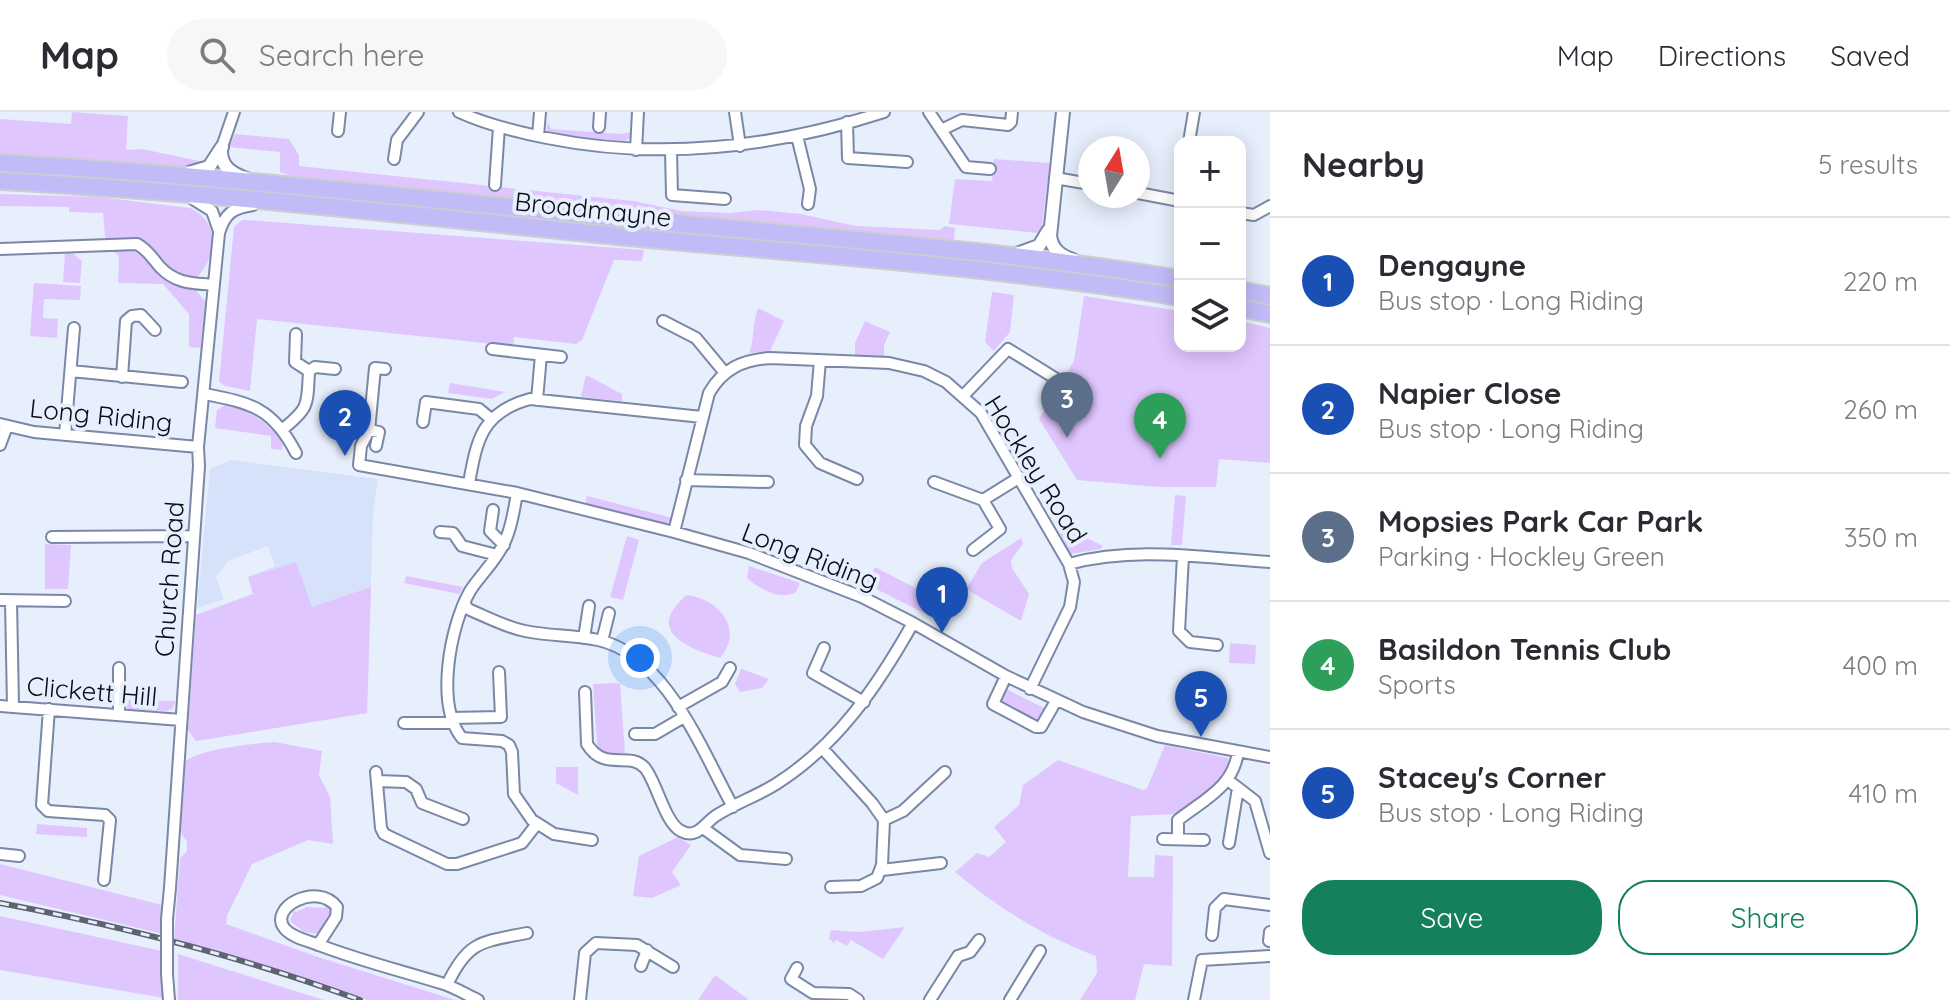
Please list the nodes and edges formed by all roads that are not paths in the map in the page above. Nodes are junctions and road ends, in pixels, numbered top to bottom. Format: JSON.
{"nodes":[{"id":1,"x":234,"y":112,"type":"edge"},
{"id":2,"x":340,"y":112,"type":"edge"},
{"id":3,"x":418,"y":112,"type":"edge"},
{"id":4,"x":459,"y":112,"type":"edge"},
{"id":5,"x":540,"y":112,"type":"edge"},
{"id":6,"x":600,"y":112,"type":"edge"},
{"id":7,"x":638,"y":112,"type":"edge"},
{"id":8,"x":735,"y":112,"type":"edge"},
{"id":9,"x":884,"y":112,"type":"edge"},
{"id":10,"x":929,"y":112,"type":"edge"},
{"id":11,"x":1012,"y":112,"type":"edge"},
{"id":12,"x":1063,"y":112,"type":"edge"},
{"id":13,"x":1194,"y":112,"type":"edge"},
{"id":14,"x":847,"y":122,"type":"junction"},
{"id":15,"x":499,"y":127,"type":"junction"},
{"id":16,"x":599,"y":127,"type":"dead end"},
{"id":17,"x":941,"y":130,"type":"junction"},
{"id":18,"x":338,"y":131,"type":"dead end"},
{"id":19,"x":538,"y":136,"type":"junction"},
{"id":20,"x":797,"y":136,"type":"junction"},
{"id":21,"x":1190,"y":136,"type":"edge"},
{"id":22,"x":740,"y":146,"type":"junction"},
{"id":23,"x":222,"y":147,"type":"junction"},
{"id":24,"x":636,"y":150,"type":"junction"},
{"id":25,"x":671,"y":151,"type":"junction"},
{"id":26,"x":394,"y":159,"type":"dead end"},
{"id":27,"x":907,"y":162,"type":"dead end"},
{"id":28,"x":0,"y":163,"type":"edge"},
{"id":29,"x":990,"y":169,"type":"dead end"},
{"id":30,"x":166,"y":175,"type":"junction"},
{"id":31,"x":1055,"y":178,"type":"junction"},
{"id":32,"x":0,"y":181,"type":"edge"},
{"id":33,"x":1078,"y":182,"type":"edge"},
{"id":34,"x":262,"y":184,"type":"junction"},
{"id":35,"x":495,"y":185,"type":"dead end"},
{"id":36,"x":168,"y":192,"type":"junction"},
{"id":37,"x":1150,"y":194,"type":"edge"},
{"id":38,"x":1174,"y":197,"type":"edge"},
{"id":39,"x":725,"y":199,"type":"dead end"},
{"id":40,"x":276,"y":203,"type":"junction"},
{"id":41,"x":808,"y":204,"type":"dead end"},
{"id":42,"x":1270,"y":206,"type":"edge"},
{"id":43,"x":1246,"y":214,"type":"edge"},
{"id":44,"x":1049,"y":228,"type":"junction"},
{"id":45,"x":219,"y":233,"type":"junction"},
{"id":46,"x":0,"y":249,"type":"edge"},
{"id":47,"x":995,"y":255,"type":"junction"},
{"id":48,"x":1085,"y":265,"type":"junction"},
{"id":49,"x":1174,"y":278,"type":"edge"},
{"id":50,"x":214,"y":285,"type":"junction"},
{"id":51,"x":1246,"y":291,"type":"edge"},
{"id":52,"x":1174,"y":296,"type":"edge"},
{"id":53,"x":1270,"y":296,"type":"edge"},
{"id":54,"x":1246,"y":309,"type":"edge"},
{"id":55,"x":1270,"y":314,"type":"edge"},
{"id":56,"x":663,"y":321,"type":"dead end"},
{"id":57,"x":74,"y":328,"type":"dead end"},
{"id":58,"x":155,"y":330,"type":"dead end"},
{"id":59,"x":296,"y":334,"type":"dead end"},
{"id":60,"x":492,"y":349,"type":"dead end"},
{"id":61,"x":541,"y":355,"type":"junction"},
{"id":62,"x":561,"y":357,"type":"dead end"},
{"id":63,"x":820,"y":360,"type":"junction"},
{"id":64,"x":335,"y":369,"type":"dead end"},
{"id":65,"x":385,"y":369,"type":"dead end"},
{"id":66,"x":71,"y":371,"type":"junction"},
{"id":67,"x":309,"y":371,"type":"junction"},
{"id":68,"x":725,"y":373,"type":"junction"},
{"id":69,"x":122,"y":377,"type":"junction"},
{"id":70,"x":1058,"y":380,"type":"dead end"},
{"id":71,"x":182,"y":382,"type":"dead end"},
{"id":72,"x":205,"y":394,"type":"junction"},
{"id":73,"x":964,"y":395,"type":"junction"},
{"id":74,"x":537,"y":400,"type":"junction"},
{"id":75,"x":702,"y":417,"type":"junction"},
{"id":76,"x":491,"y":419,"type":"junction"},
{"id":77,"x":423,"y":422,"type":"dead end"},
{"id":78,"x":4,"y":425,"type":"edge"},
{"id":79,"x":283,"y":429,"type":"junction"},
{"id":80,"x":369,"y":430,"type":"junction"},
{"id":81,"x":65,"y":435,"type":"junction"},
{"id":82,"x":0,"y":445,"type":"edge"},
{"id":83,"x":376,"y":446,"type":"dead end"},
{"id":84,"x":198,"y":447,"type":"junction"},
{"id":85,"x":296,"y":453,"type":"dead end"},
{"id":86,"x":1020,"y":477,"type":"junction"},
{"id":87,"x":857,"y":479,"type":"dead end"},
{"id":88,"x":686,"y":480,"type":"junction"},
{"id":89,"x":768,"y":482,"type":"dead end"},
{"id":90,"x":934,"y":482,"type":"dead end"},
{"id":91,"x":469,"y":483,"type":"junction"},
{"id":92,"x":517,"y":493,"type":"junction"},
{"id":93,"x":983,"y":500,"type":"junction"},
{"id":94,"x":493,"y":510,"type":"dead end"},
{"id":95,"x":440,"y":532,"type":"dead end"},
{"id":96,"x":674,"y":532,"type":"junction"},
{"id":97,"x":194,"y":536,"type":"junction"},
{"id":98,"x":52,"y":537,"type":"dead end"},
{"id":99,"x":504,"y":545,"type":"junction"},
{"id":100,"x":973,"y":550,"type":"dead end"},
{"id":101,"x":497,"y":555,"type":"junction"},
{"id":102,"x":1183,"y":556,"type":"junction"},
{"id":103,"x":1270,"y":562,"type":"edge"},
{"id":104,"x":1069,"y":564,"type":"junction"},
{"id":105,"x":5,"y":600,"type":"edge"},
{"id":106,"x":65,"y":601,"type":"dead end"},
{"id":107,"x":465,"y":604,"type":"junction"},
{"id":108,"x":589,"y":606,"type":"dead end"},
{"id":109,"x":609,"y":613,"type":"dead end"},
{"id":110,"x":913,"y":623,"type":"junction"},
{"id":111,"x":584,"y":638,"type":"junction"},
{"id":112,"x":602,"y":641,"type":"junction"},
{"id":113,"x":1217,"y":645,"type":"dead end"},
{"id":114,"x":824,"y":648,"type":"dead end"},
{"id":115,"x":119,"y":668,"type":"dead end"},
{"id":116,"x":730,"y":668,"type":"dead end"},
{"id":117,"x":499,"y":672,"type":"dead end"},
{"id":118,"x":1006,"y":676,"type":"junction"},
{"id":119,"x":1030,"y":689,"type":"junction"},
{"id":120,"x":585,"y":692,"type":"dead end"},
{"id":121,"x":1056,"y":701,"type":"junction"},
{"id":122,"x":864,"y":702,"type":"junction"},
{"id":123,"x":0,"y":706,"type":"edge"},
{"id":124,"x":13,"y":706,"type":"junction"},
{"id":125,"x":49,"y":709,"type":"junction"},
{"id":126,"x":681,"y":712,"type":"junction"},
{"id":127,"x":119,"y":715,"type":"junction"},
{"id":128,"x":181,"y":720,"type":"junction"},
{"id":129,"x":452,"y":720,"type":"junction"},
{"id":130,"x":404,"y":723,"type":"dead end"},
{"id":131,"x":635,"y":734,"type":"dead end"},
{"id":132,"x":822,"y":748,"type":"junction"},
{"id":133,"x":1238,"y":752,"type":"junction"},
{"id":134,"x":1270,"y":757,"type":"edge"},
{"id":135,"x":945,"y":772,"type":"dead end"},
{"id":136,"x":1234,"y":784,"type":"junction"},
{"id":137,"x":733,"y":807,"type":"junction"},
{"id":138,"x":463,"y":819,"type":"dead end"},
{"id":139,"x":884,"y":820,"type":"junction"},
{"id":140,"x":536,"y":825,"type":"junction"},
{"id":141,"x":703,"y":828,"type":"junction"},
{"id":142,"x":1163,"y":839,"type":"dead end"},
{"id":143,"x":1178,"y":839,"type":"junction"},
{"id":144,"x":592,"y":840,"type":"dead end"},
{"id":145,"x":1204,"y":840,"type":"dead end"},
{"id":146,"x":1229,"y":843,"type":"dead end"},
{"id":147,"x":1270,"y":853,"type":"edge"},
{"id":148,"x":0,"y":854,"type":"edge"},
{"id":149,"x":19,"y":856,"type":"dead end"},
{"id":150,"x":786,"y":859,"type":"dead end"},
{"id":151,"x":941,"y":863,"type":"dead end"},
{"id":152,"x":882,"y":870,"type":"junction"},
{"id":153,"x":104,"y":880,"type":"dead end"},
{"id":154,"x":831,"y":887,"type":"dead end"},
{"id":155,"x":1270,"y":905,"type":"edge"},
{"id":156,"x":527,"y":933,"type":"dead end"},
{"id":157,"x":1212,"y":935,"type":"dead end"},
{"id":158,"x":979,"y":940,"type":"dead end"},
{"id":159,"x":318,"y":945,"type":"junction"},
{"id":160,"x":647,"y":950,"type":"junction"},
{"id":161,"x":1040,"y":951,"type":"dead end"},
{"id":162,"x":1270,"y":956,"type":"edge"},
{"id":163,"x":641,"y":966,"type":"dead end"},
{"id":164,"x":673,"y":967,"type":"dead end"},
{"id":165,"x":797,"y":968,"type":"dead end"},
{"id":166,"x":447,"y":985,"type":"junction"},
{"id":167,"x":169,"y":1000,"type":"edge"},
{"id":168,"x":478,"y":1000,"type":"edge"},
{"id":169,"x":580,"y":1000,"type":"edge"},
{"id":170,"x":858,"y":1000,"type":"edge"},
{"id":171,"x":930,"y":1000,"type":"edge"},
{"id":172,"x":1010,"y":1000,"type":"edge"},
{"id":173,"x":1194,"y":1000,"type":"edge"}],
"edges":[{"from":1,"to":23,"type":"street"},
{"from":2,"to":18,"type":"street"},
{"from":3,"to":26,"type":"street"},
{"from":4,"to":15,"type":"street"},
{"from":5,"to":19,"type":"street"},
{"from":6,"to":16,"type":"street"},
{"from":7,"to":24,"type":"street"},
{"from":8,"to":22,"type":"street"},
{"from":9,"to":14,"type":"street"},
{"from":10,"to":17,"type":"street"},
{"from":11,"to":17,"type":"street"},
{"from":12,"to":31,"type":"street"},
{"from":13,"to":21,"type":"street"},
{"from":14,"to":20,"type":"street"},
{"from":14,"to":27,"type":"street"},
{"from":15,"to":19,"type":"street"},
{"from":15,"to":35,"type":"street"},
{"from":17,"to":29,"type":"street"},
{"from":19,"to":24,"type":"street"},
{"from":20,"to":22,"type":"street"},
{"from":20,"to":41,"type":"street"},
{"from":22,"to":25,"type":"street"},
{"from":23,"to":30,"type":"street"},
{"from":23,"to":34,"type":"street"},
{"from":24,"to":25,"type":"street"},
{"from":25,"to":39,"type":"street"},
{"from":28,"to":30,"type":"main road","name":"Broadmayne"},
{"from":30,"to":34,"type":"main road","name":"Broadmayne"},
{"from":31,"to":33,"type":"street"},
{"from":31,"to":44,"type":"street"},
{"from":32,"to":36,"type":"main road","name":"Broadmayne"},
{"from":34,"to":47,"type":"main road","name":"Broadmayne"},
{"from":36,"to":40,"type":"main road","name":"Broadmayne"},
{"from":36,"to":45,"type":"street"},
{"from":37,"to":38,"type":"street"},
{"from":40,"to":45,"type":"street"},
{"from":40,"to":52,"type":"main road","name":"Broadmayne"},
{"from":42,"to":43,"type":"street"},
{"from":44,"to":47,"type":"street"},
{"from":44,"to":48,"type":"street"},
{"from":45,"to":50,"type":"street","name":"Church Road"},
{"from":46,"to":50,"type":"street"},
{"from":47,"to":48,"type":"main road","name":"Broadmayne"},
{"from":48,"to":49,"type":"main road","name":"Broadmayne"},
{"from":50,"to":72,"type":"street","name":"Church Road"},
{"from":51,"to":53,"type":"main road"},
{"from":54,"to":55,"type":"main road"},
{"from":56,"to":68,"type":"street"},
{"from":57,"to":66,"type":"street"},
{"from":58,"to":69,"type":"street"},
{"from":59,"to":67,"type":"street"},
{"from":60,"to":61,"type":"street"},
{"from":61,"to":62,"type":"street"},
{"from":61,"to":74,"type":"street"},
{"from":63,"to":68,"type":"street","name":"Hockley Road"},
{"from":63,"to":73,"type":"street","name":"Hockley Road"},
{"from":63,"to":87,"type":"street"},
{"from":64,"to":67,"type":"street"},
{"from":65,"to":80,"type":"street"},
{"from":66,"to":69,"type":"street"},
{"from":66,"to":81,"type":"street"},
{"from":67,"to":79,"type":"street"},
{"from":68,"to":75,"type":"street"},
{"from":69,"to":71,"type":"street"},
{"from":70,"to":73,"type":"street"},
{"from":72,"to":79,"type":"street","name":"Long Riding"},
{"from":72,"to":84,"type":"street","name":"Church Road"},
{"from":73,"to":86,"type":"street","name":"Hockley Road"},
{"from":74,"to":75,"type":"street"},
{"from":74,"to":76,"type":"street"},
{"from":75,"to":88,"type":"street"},
{"from":76,"to":77,"type":"street"},
{"from":76,"to":91,"type":"street"},
{"from":78,"to":81,"type":"street","name":"Long Riding"},
{"from":78,"to":82,"type":"street"},
{"from":79,"to":85,"type":"street","name":"Long Riding"},
{"from":80,"to":83,"type":"street"},
{"from":80,"to":91,"type":"street","name":"Long Riding"},
{"from":81,"to":84,"type":"street","name":"Long Riding"},
{"from":84,"to":97,"type":"street","name":"Church Road"},
{"from":86,"to":93,"type":"street"},
{"from":86,"to":104,"type":"street","name":"Hockley Road"},
{"from":88,"to":89,"type":"street"},
{"from":88,"to":96,"type":"street"},
{"from":90,"to":93,"type":"street"},
{"from":91,"to":92,"type":"street","name":"Long Riding"},
{"from":92,"to":96,"type":"street","name":"Long Riding"},
{"from":92,"to":99,"type":"street"},
{"from":93,"to":100,"type":"street"},
{"from":94,"to":99,"type":"street"},
{"from":95,"to":101,"type":"street"},
{"from":96,"to":110,"type":"street","name":"Long Riding"},
{"from":97,"to":98,"type":"street"},
{"from":97,"to":128,"type":"street","name":"Church Road"},
{"from":99,"to":101,"type":"street"},
{"from":101,"to":107,"type":"street"},
{"from":102,"to":103,"type":"street"},
{"from":102,"to":104,"type":"street"},
{"from":102,"to":113,"type":"street"},
{"from":104,"to":119,"type":"street","name":"Hockley Road"},
{"from":105,"to":106,"type":"street"},
{"from":105,"to":124,"type":"street"},
{"from":107,"to":111,"type":"street"},
{"from":107,"to":129,"type":"street"},
{"from":108,"to":111,"type":"street"},
{"from":109,"to":112,"type":"street"},
{"from":110,"to":118,"type":"street","name":"Long Riding"},
{"from":110,"to":122,"type":"street"},
{"from":111,"to":112,"type":"street"},
{"from":112,"to":126,"type":"street"},
{"from":114,"to":122,"type":"street"},
{"from":115,"to":127,"type":"street"},
{"from":116,"to":126,"type":"street"},
{"from":117,"to":129,"type":"street"},
{"from":118,"to":119,"type":"street","name":"Long Riding"},
{"from":118,"to":121,"type":"street"},
{"from":119,"to":121,"type":"street","name":"Long Riding"},
{"from":120,"to":141,"type":"street"},
{"from":121,"to":133,"type":"street","name":"Long Riding"},
{"from":122,"to":132,"type":"street"},
{"from":123,"to":124,"type":"street","name":"Clickett Hill"},
{"from":124,"to":125,"type":"street","name":"Clickett Hill"},
{"from":125,"to":127,"type":"street","name":"Clickett Hill"},
{"from":125,"to":153,"type":"street"},
{"from":126,"to":131,"type":"street"},
{"from":126,"to":137,"type":"street"},
{"from":127,"to":128,"type":"street","name":"Clickett Hill"},
{"from":128,"to":167,"type":"street","name":"Church Road","bridge":true},
{"from":129,"to":130,"type":"street"},
{"from":129,"to":140,"type":"street"},
{"from":132,"to":137,"type":"street"},
{"from":132,"to":139,"type":"street"},
{"from":133,"to":134,"type":"street","name":"Long Riding"},
{"from":133,"to":136,"type":"street"},
{"from":135,"to":139,"type":"street"},
{"from":136,"to":143,"type":"street"},
{"from":136,"to":146,"type":"street"},
{"from":136,"to":147,"type":"street"},
{"from":137,"to":141,"type":"street"},
{"from":138,"to":140,"type":"street"},
{"from":139,"to":152,"type":"street"},
{"from":140,"to":144,"type":"street"},
{"from":141,"to":150,"type":"street"},
{"from":142,"to":143,"type":"street"},
{"from":143,"to":145,"type":"street"},
{"from":148,"to":149,"type":"street"},
{"from":151,"to":152,"type":"street"},
{"from":152,"to":154,"type":"street"},
{"from":155,"to":157,"type":"street"},
{"from":156,"to":166,"type":"street"},
{"from":158,"to":171,"type":"street"},
{"from":159,"to":159,"type":"street"},
{"from":159,"to":166,"type":"street"},
{"from":160,"to":163,"type":"street"},
{"from":160,"to":164,"type":"street"},
{"from":160,"to":169,"type":"street"},
{"from":161,"to":172,"type":"street"},
{"from":162,"to":173,"type":"street"},
{"from":165,"to":170,"type":"street"},
{"from":166,"to":168,"type":"street"}]}
